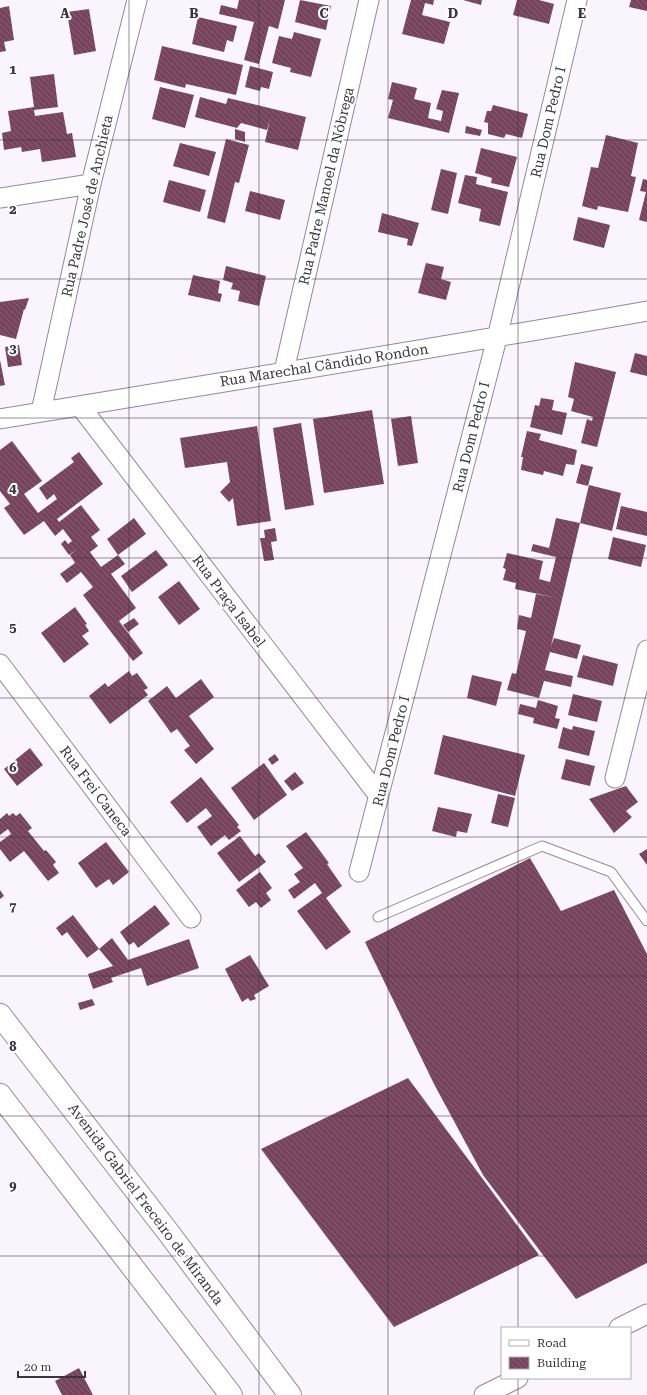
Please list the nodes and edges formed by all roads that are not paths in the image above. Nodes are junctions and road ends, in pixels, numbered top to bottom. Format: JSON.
{"nodes":[{"id":1,"x":137,"y":0,"type":"edge"},
{"id":2,"x":369,"y":0,"type":"edge"},
{"id":3,"x":577,"y":0,"type":"edge"},
{"id":4,"x":91,"y":184,"type":"junction"},
{"id":5,"x":0,"y":198,"type":"edge"},
{"id":6,"x":647,"y":311,"type":"edge"},
{"id":7,"x":497,"y":338,"type":"junction"},
{"id":8,"x":284,"y":371,"type":"junction"},
{"id":9,"x":80,"y":406,"type":"junction"},
{"id":10,"x":41,"y":412,"type":"junction"},
{"id":11,"x":0,"y":419,"type":"edge"},
{"id":12,"x":647,"y":650,"type":"edge"},
{"id":13,"x":0,"y":664,"type":"edge"},
{"id":14,"x":615,"y":778,"type":"dead end"},
{"id":15,"x":379,"y":796,"type":"junction"},
{"id":16,"x":360,"y":872,"type":"dead end"},
{"id":17,"x":192,"y":918,"type":"dead end"},
{"id":18,"x":378,"y":918,"type":"dead end"},
{"id":19,"x":647,"y":920,"type":"edge"},
{"id":20,"x":0,"y":1015,"type":"edge"},
{"id":21,"x":0,"y":1095,"type":"edge"},
{"id":22,"x":647,"y":1314,"type":"edge"},
{"id":23,"x":621,"y":1327,"type":"edge"},
{"id":24,"x":516,"y":1379,"type":"edge"},
{"id":25,"x":231,"y":1395,"type":"edge"},
{"id":26,"x":290,"y":1395,"type":"edge"},
{"id":27,"x":484,"y":1395,"type":"edge"}],
"edges":[{"from":1,"to":4,"type":"street","name":"Rua Padre José de Anchieta"},
{"from":2,"to":8,"type":"street","name":"Rua Padre Manoel da Nóbrega"},
{"from":3,"to":7,"type":"street","name":"Rua Dom Pedro I"},
{"from":4,"to":5,"type":"street"},
{"from":4,"to":10,"type":"street","name":"Rua Padre José de Anchieta"},
{"from":6,"to":7,"type":"street","name":"Rua Marechal Cândido Rondon"},
{"from":7,"to":8,"type":"street","name":"Rua Marechal Cândido Rondon"},
{"from":7,"to":15,"type":"street","name":"Rua Dom Pedro I"},
{"from":8,"to":9,"type":"street","name":"Rua Marechal Cândido Rondon"},
{"from":9,"to":10,"type":"street","name":"Rua Marechal Cândido Rondon"},
{"from":9,"to":15,"type":"street","name":"Rua Praça Isabel"},
{"from":10,"to":11,"type":"street","name":"Rua Marechal Cândido Rondon"},
{"from":12,"to":14,"type":"street"},
{"from":13,"to":17,"type":"street","name":"Rua Frei Caneca"},
{"from":15,"to":16,"type":"street","name":"Rua Dom Pedro I"},
{"from":18,"to":19,"type":"lane"},
{"from":20,"to":26,"type":"street","name":"Avenida Gabriel Freceiro de Miranda"},
{"from":21,"to":25,"type":"street"},
{"from":22,"to":23,"type":"street"},
{"from":24,"to":27,"type":"street"}]}
